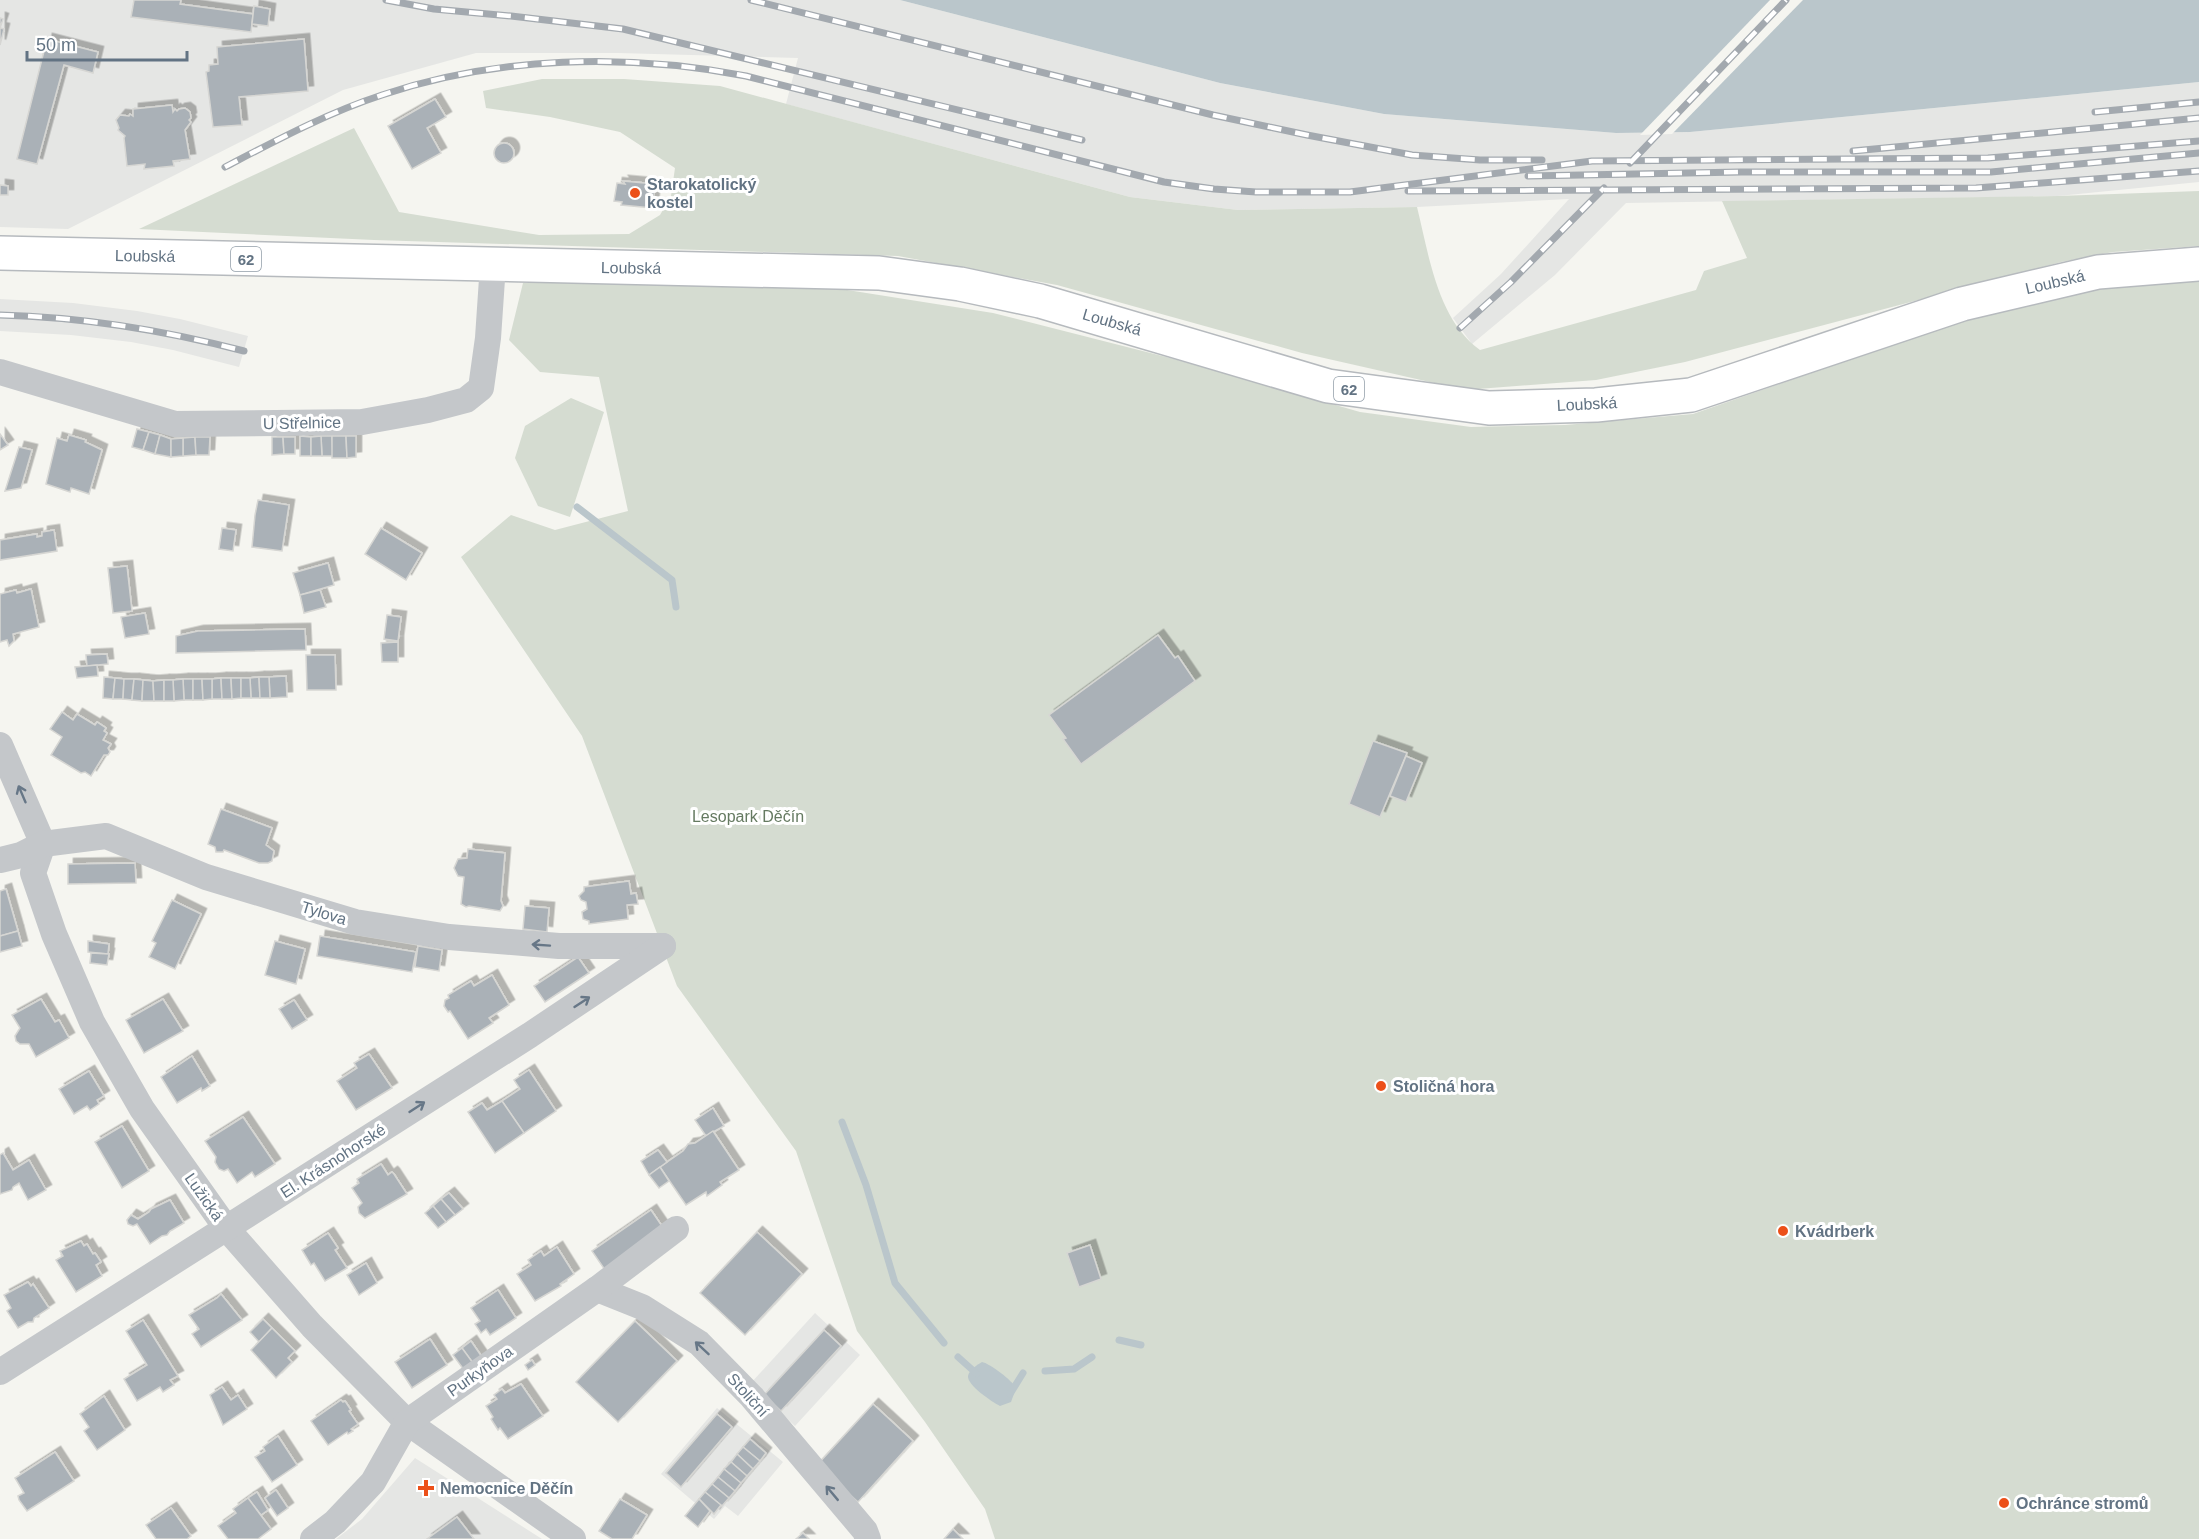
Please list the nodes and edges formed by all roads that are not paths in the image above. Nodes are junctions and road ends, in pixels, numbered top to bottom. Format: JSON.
{"nodes":[{"id":1,"x":0,"y":253,"type":"edge"},
{"id":2,"x":493,"y":264,"type":"junction"},
{"id":3,"x":2199,"y":264,"type":"edge"},
{"id":4,"x":0,"y":372,"type":"edge"},
{"id":5,"x":0,"y":745,"type":"edge"},
{"id":6,"x":43,"y":844,"type":"junction"},
{"id":7,"x":0,"y":860,"type":"edge"},
{"id":8,"x":663,"y":946,"type":"joint"},
{"id":9,"x":227,"y":1229,"type":"junction"},
{"id":10,"x":676,"y":1229,"type":"dead end"},
{"id":11,"x":597,"y":1289,"type":"junction"},
{"id":12,"x":0,"y":1372,"type":"edge"},
{"id":13,"x":407,"y":1422,"type":"junction"},
{"id":14,"x":313,"y":1539,"type":"edge"},
{"id":15,"x":573,"y":1539,"type":"edge"},
{"id":16,"x":868,"y":1539,"type":"edge"}],
"edges":[{"from":1,"to":2,"type":"main road","name":"Loubská","number":"62"},
{"from":2,"to":3,"type":"main road","name":"Loubská","number":"62"},
{"from":2,"to":4,"type":"street","name":"U Střelnice"},
{"from":6,"to":5,"type":"street","one_way":true},
{"from":6,"to":7,"type":"street","name":"Tylova"},
{"from":8,"to":6,"type":"street","name":"Tylova","one_way":true},
{"from":6,"to":9,"type":"street","name":"Lužická"},
{"from":9,"to":8,"type":"street","name":"El. Krásnohorské","one_way":true},
{"from":9,"to":12,"type":"street","name":"El. Krásnohorské"},
{"from":9,"to":13,"type":"street","name":"Lužická"},
{"from":10,"to":11,"type":"street","name":"Purkyňova"},
{"from":11,"to":13,"type":"street","name":"Purkyňova"},
{"from":16,"to":11,"type":"street","name":"Stoliční","one_way":true},
{"from":13,"to":14,"type":"street","name":"Purkyňova"},
{"from":13,"to":15,"type":"street","name":"Lužická"}]}
